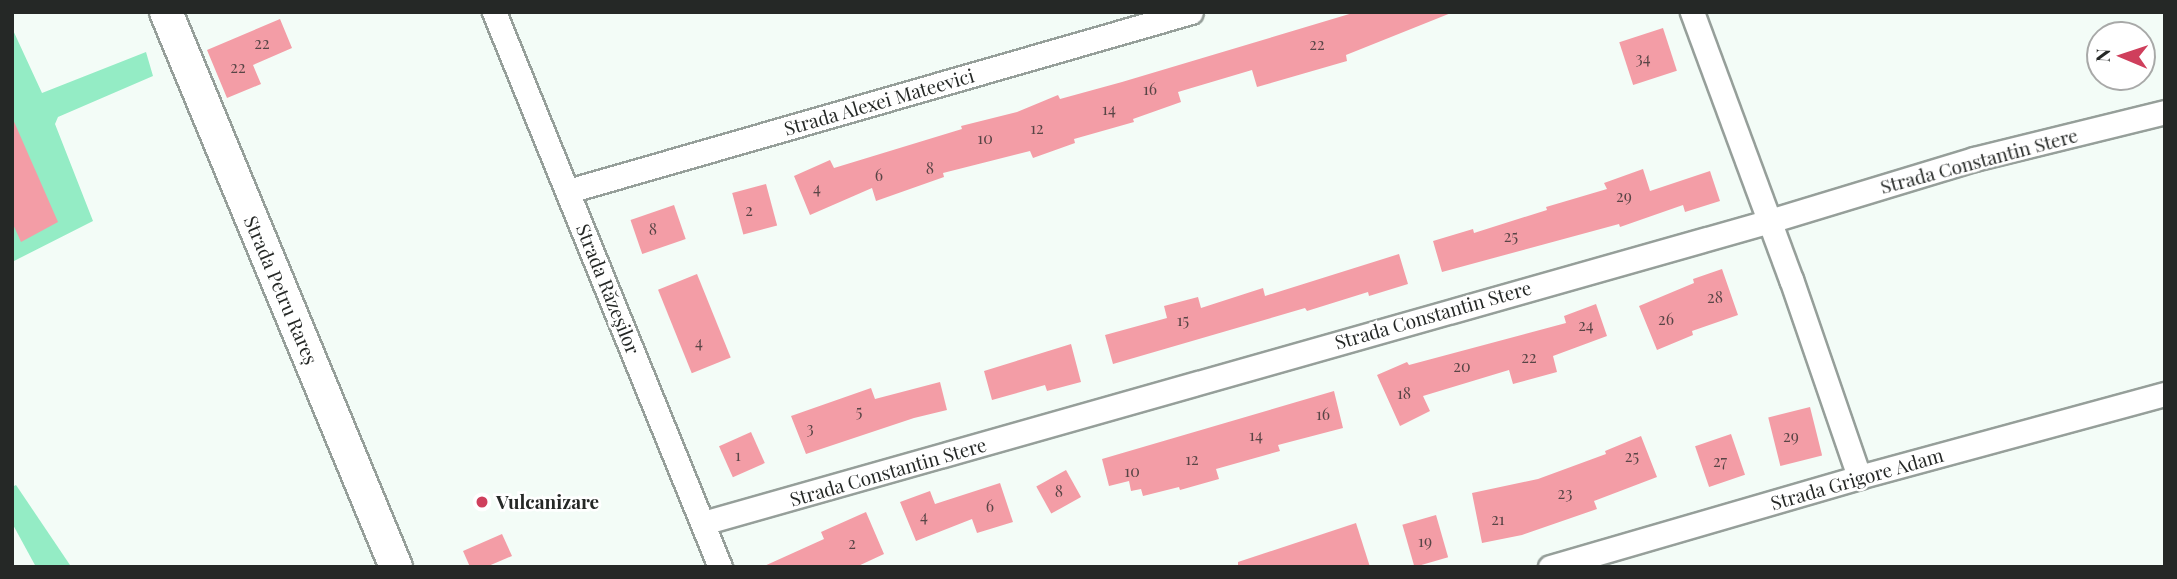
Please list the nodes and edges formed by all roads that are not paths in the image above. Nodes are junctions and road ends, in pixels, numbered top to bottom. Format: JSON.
{"nodes":[{"id":1,"x":166,"y":12,"type":"edge"},
{"id":2,"x":494,"y":12,"type":"edge"},
{"id":3,"x":1191,"y":12,"type":"edge"},
{"id":4,"x":1692,"y":12,"type":"edge"},
{"id":5,"x":2165,"y":112,"type":"edge"},
{"id":6,"x":568,"y":191,"type":"junction"},
{"id":7,"x":1770,"y":221,"type":"junction"},
{"id":8,"x":2165,"y":394,"type":"edge"},
{"id":9,"x":1859,"y":477,"type":"junction"},
{"id":10,"x":703,"y":523,"type":"junction"},
{"id":11,"x":397,"y":567,"type":"edge"},
{"id":12,"x":720,"y":567,"type":"edge"},
{"id":13,"x":1550,"y":567,"type":"edge"}],
"edges":[{"from":1,"to":11,"type":"main road","name":"Strada Petru Rareș"},
{"from":2,"to":6,"type":"street","name":"Strada Răzeşilor"},
{"from":3,"to":6,"type":"street","name":"Strada Alexei Mateevici"},
{"from":4,"to":7,"type":"street"},
{"from":5,"to":7,"type":"street","name":"Strada Constantin Stere"},
{"from":6,"to":10,"type":"street","name":"Strada Răzeşilor"},
{"from":7,"to":9,"type":"street"},
{"from":7,"to":10,"type":"street","name":"Strada Constantin Stere"},
{"from":8,"to":9,"type":"street","name":"Strada Grigore Adam"},
{"from":9,"to":13,"type":"street","name":"Strada Grigore Adam"},
{"from":10,"to":12,"type":"street","name":"Strada Răzeşilor"}]}
